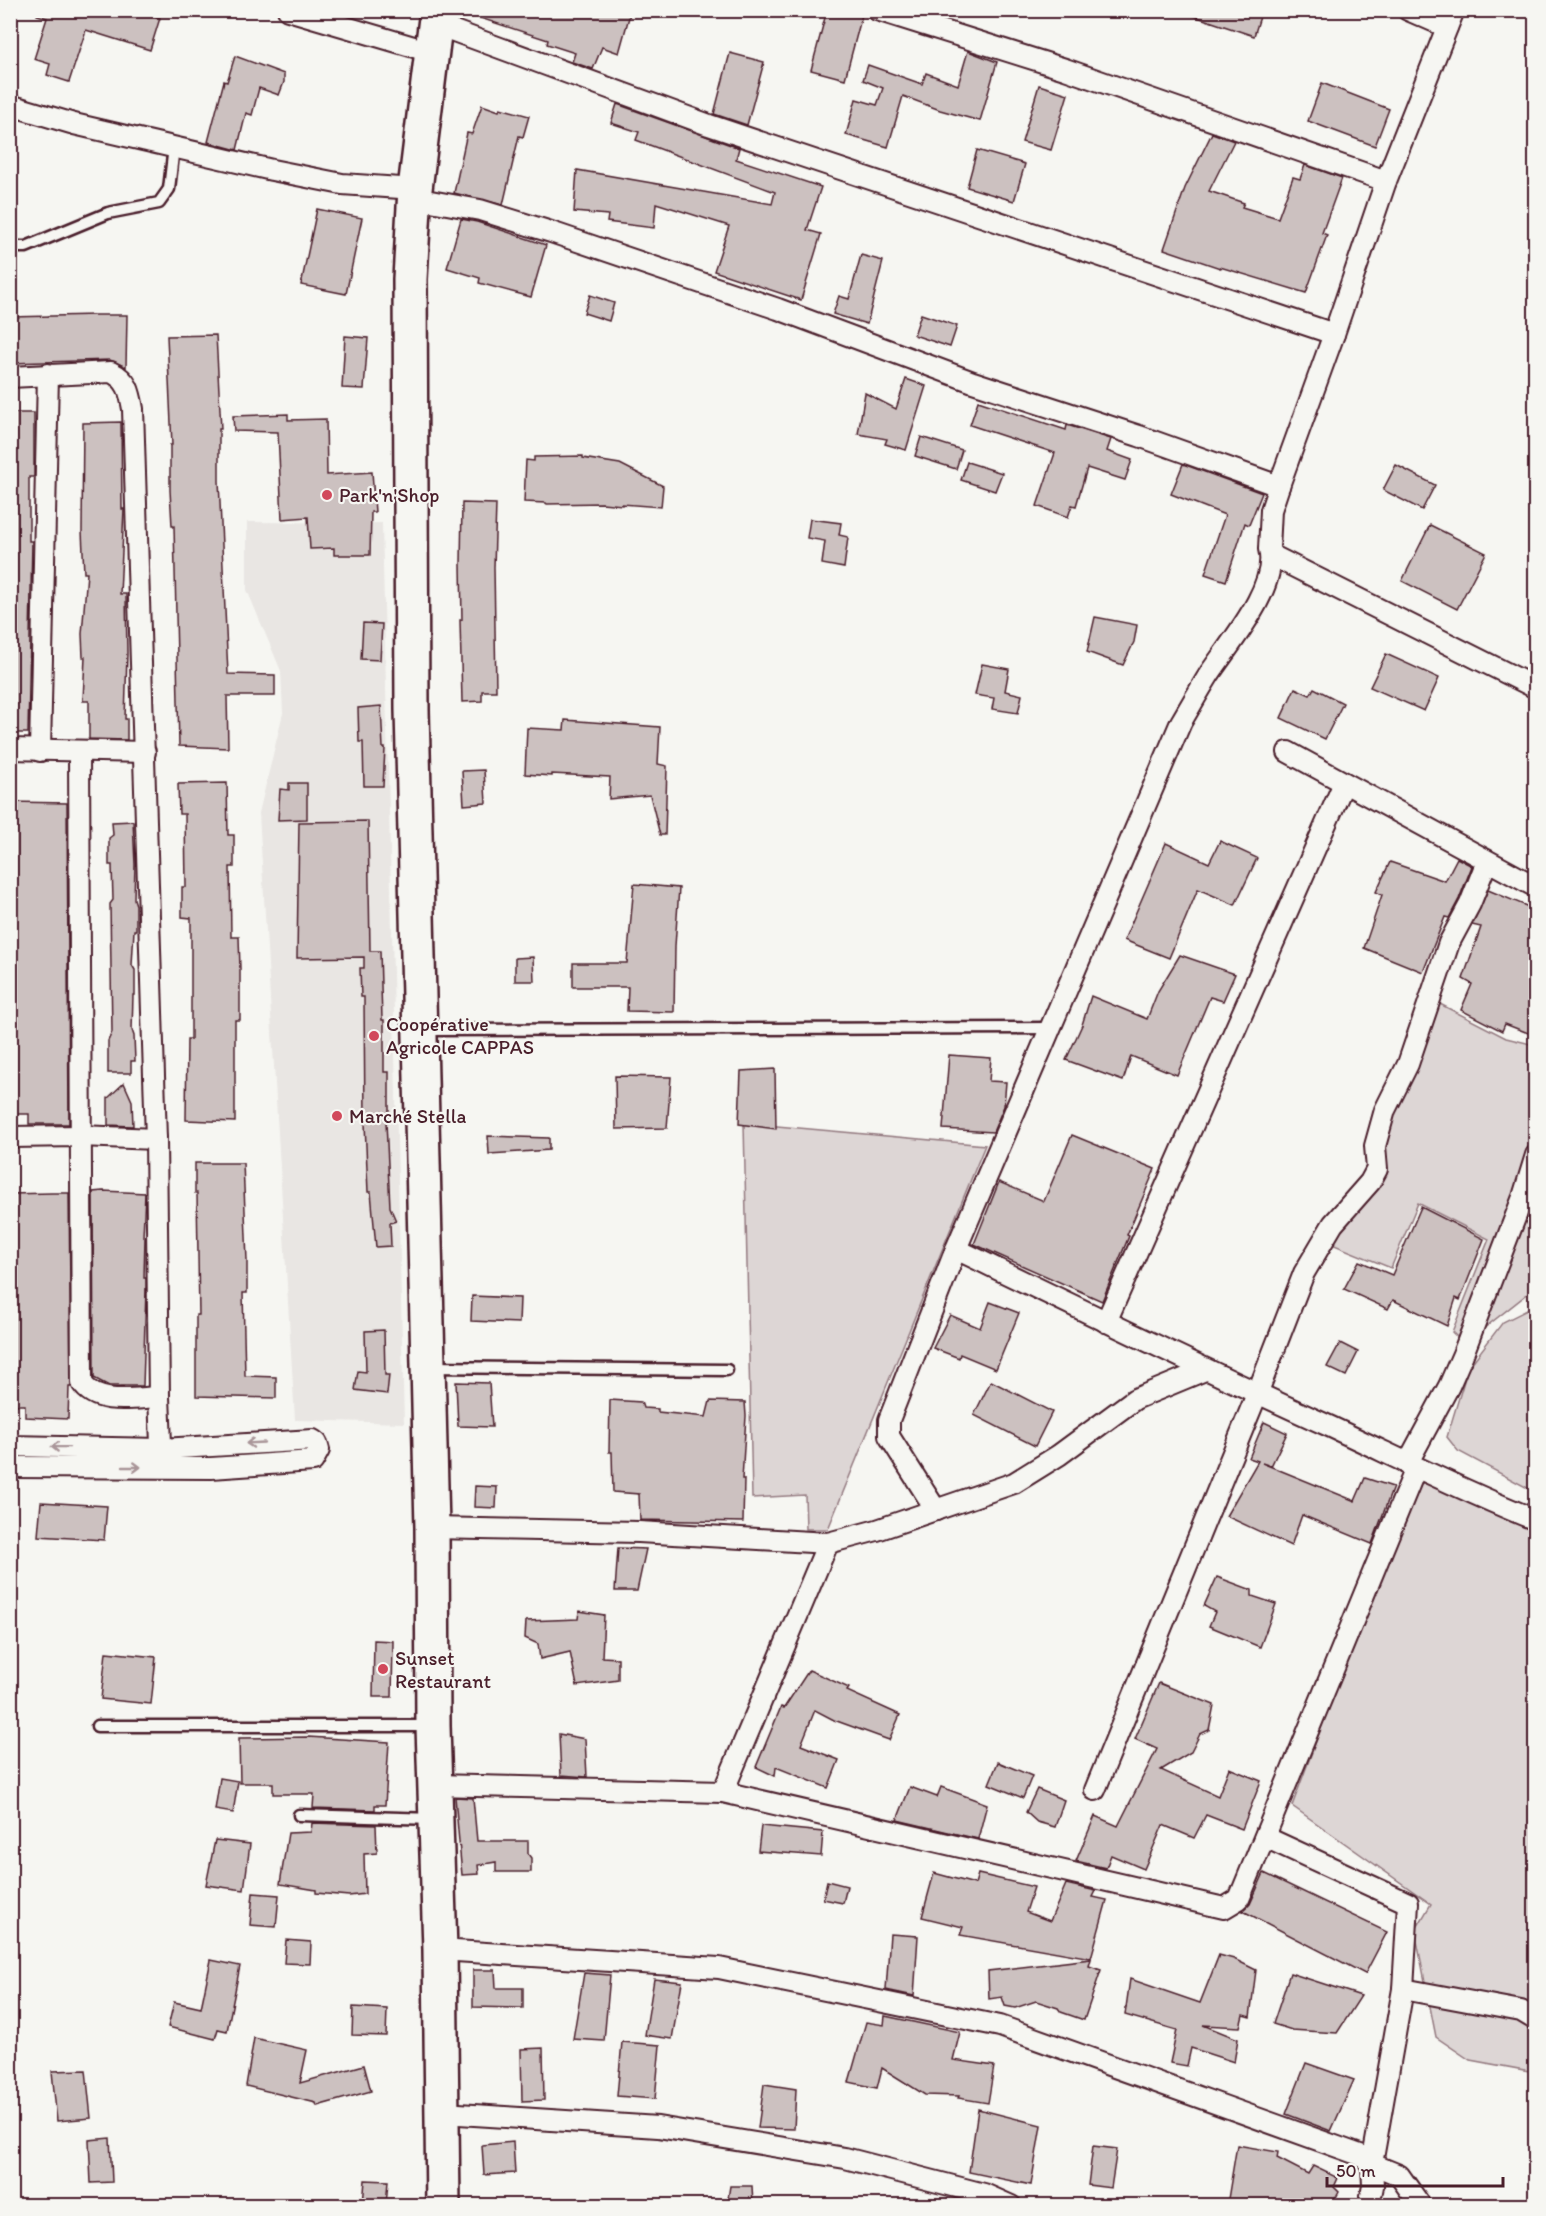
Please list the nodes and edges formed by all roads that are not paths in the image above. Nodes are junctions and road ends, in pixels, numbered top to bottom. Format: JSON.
{"nodes":[{"id":1,"x":288,"y":10,"type":"edge"},
{"id":2,"x":878,"y":10,"type":"edge"},
{"id":3,"x":1408,"y":10,"type":"edge"},
{"id":4,"x":1451,"y":19,"type":"edge"},
{"id":5,"x":434,"y":29,"type":"edge"},
{"id":6,"x":10,"y":105,"type":"edge"},
{"id":7,"x":174,"y":147,"type":"junction"},
{"id":8,"x":1386,"y":181,"type":"junction"},
{"id":9,"x":414,"y":194,"type":"junction"},
{"id":10,"x":10,"y":247,"type":"edge"},
{"id":11,"x":1334,"y":334,"type":"junction"},
{"id":12,"x":48,"y":374,"type":"junction"},
{"id":13,"x":10,"y":377,"type":"edge"},
{"id":14,"x":1279,"y":486,"type":"junction"},
{"id":15,"x":1270,"y":555,"type":"junction"},
{"id":16,"x":1536,"y":688,"type":"edge"},
{"id":17,"x":10,"y":749,"type":"edge"},
{"id":18,"x":40,"y":751,"type":"junction"},
{"id":19,"x":79,"y":751,"type":"junction"},
{"id":20,"x":145,"y":752,"type":"junction"},
{"id":21,"x":1288,"y":752,"type":"dead end"},
{"id":22,"x":1344,"y":783,"type":"junction"},
{"id":23,"x":1487,"y":861,"type":"junction"},
{"id":24,"x":1536,"y":887,"type":"edge"},
{"id":25,"x":1050,"y":1028,"type":"junction"},
{"id":26,"x":420,"y":1030,"type":"junction"},
{"id":27,"x":80,"y":1136,"type":"junction"},
{"id":28,"x":10,"y":1137,"type":"edge"},
{"id":29,"x":156,"y":1139,"type":"junction"},
{"id":30,"x":1536,"y":1155,"type":"edge"},
{"id":31,"x":956,"y":1249,"type":"junction"},
{"id":32,"x":1106,"y":1322,"type":"junction"},
{"id":33,"x":428,"y":1367,"type":"junction"},
{"id":34,"x":727,"y":1370,"type":"dead end"},
{"id":35,"x":1205,"y":1370,"type":"junction"},
{"id":36,"x":1257,"y":1394,"type":"junction"},
{"id":37,"x":159,"y":1397,"type":"junction"},
{"id":38,"x":10,"y":1446,"type":"edge"},
{"id":39,"x":162,"y":1458,"type":"junction"},
{"id":40,"x":1411,"y":1466,"type":"junction"},
{"id":41,"x":10,"y":1467,"type":"edge"},
{"id":42,"x":936,"y":1510,"type":"junction"},
{"id":43,"x":1536,"y":1520,"type":"edge"},
{"id":44,"x":432,"y":1528,"type":"junction"},
{"id":45,"x":828,"y":1543,"type":"junction"},
{"id":46,"x":98,"y":1726,"type":"dead end"},
{"id":47,"x":433,"y":1726,"type":"junction"},
{"id":48,"x":435,"y":1785,"type":"junction"},
{"id":49,"x":1095,"y":1790,"type":"dead end"},
{"id":50,"x":723,"y":1792,"type":"junction"},
{"id":51,"x":299,"y":1815,"type":"dead end"},
{"id":52,"x":437,"y":1820,"type":"junction"},
{"id":53,"x":1265,"y":1837,"type":"junction"},
{"id":54,"x":440,"y":1950,"type":"junction"},
{"id":55,"x":1403,"y":1989,"type":"junction"},
{"id":56,"x":1536,"y":2020,"type":"edge"},
{"id":57,"x":443,"y":2113,"type":"junction"},
{"id":58,"x":1372,"y":2164,"type":"junction"},
{"id":59,"x":443,"y":2205,"type":"edge"},
{"id":60,"x":1011,"y":2205,"type":"edge"},
{"id":61,"x":1369,"y":2205,"type":"edge"},
{"id":62,"x":1421,"y":2205,"type":"edge"}],
"edges":[{"from":1,"to":5,"type":"street"},
{"from":2,"to":8,"type":"street"},
{"from":3,"to":4,"type":"street"},
{"from":4,"to":8,"type":"street"},
{"from":5,"to":9,"type":"highway"},
{"from":5,"to":11,"type":"street"},
{"from":6,"to":7,"type":"street"},
{"from":7,"to":9,"type":"street"},
{"from":7,"to":10,"type":"lane"},
{"from":8,"to":11,"type":"street"},
{"from":9,"to":14,"type":"street"},
{"from":9,"to":26,"type":"highway"},
{"from":11,"to":14,"type":"street"},
{"from":12,"to":13,"type":"street"},
{"from":12,"to":18,"type":"street"},
{"from":12,"to":20,"type":"street"},
{"from":14,"to":15,"type":"street"},
{"from":15,"to":16,"type":"street"},
{"from":15,"to":25,"type":"street"},
{"from":17,"to":18,"type":"street"},
{"from":18,"to":19,"type":"street"},
{"from":19,"to":20,"type":"street"},
{"from":19,"to":27,"type":"street"},
{"from":20,"to":29,"type":"street"},
{"from":21,"to":22,"type":"street"},
{"from":22,"to":23,"type":"street"},
{"from":22,"to":32,"type":"street"},
{"from":23,"to":24,"type":"street"},
{"from":23,"to":36,"type":"street"},
{"from":25,"to":26,"type":"lane"},
{"from":25,"to":31,"type":"street"},
{"from":26,"to":33,"type":"highway"},
{"from":27,"to":28,"type":"street"},
{"from":27,"to":29,"type":"street"},
{"from":27,"to":37,"type":"street"},
{"from":29,"to":37,"type":"street"},
{"from":30,"to":40,"type":"street"},
{"from":31,"to":32,"type":"street"},
{"from":31,"to":42,"type":"street"},
{"from":32,"to":35,"type":"street"},
{"from":33,"to":34,"type":"lane"},
{"from":33,"to":44,"type":"highway"},
{"from":35,"to":36,"type":"street"},
{"from":35,"to":42,"type":"street"},
{"from":36,"to":40,"type":"street"},
{"from":36,"to":49,"type":"street"},
{"from":37,"to":39,"type":"street"},
{"from":39,"to":38,"type":"street","one_way":true},
{"from":39,"to":39,"type":"street","one_way":true},
{"from":41,"to":39,"type":"street","one_way":true},
{"from":40,"to":43,"type":"street"},
{"from":40,"to":53,"type":"street"},
{"from":42,"to":45,"type":"street"},
{"from":44,"to":45,"type":"street"},
{"from":44,"to":47,"type":"highway"},
{"from":45,"to":50,"type":"street"},
{"from":46,"to":47,"type":"lane"},
{"from":47,"to":48,"type":"highway"},
{"from":48,"to":50,"type":"street"},
{"from":48,"to":52,"type":"highway"},
{"from":50,"to":53,"type":"street"},
{"from":51,"to":52,"type":"lane"},
{"from":52,"to":54,"type":"highway"},
{"from":53,"to":55,"type":"street"},
{"from":54,"to":57,"type":"highway"},
{"from":54,"to":58,"type":"street"},
{"from":55,"to":56,"type":"street"},
{"from":55,"to":58,"type":"street"},
{"from":57,"to":59,"type":"highway"},
{"from":57,"to":60,"type":"street"},
{"from":58,"to":61,"type":"street"},
{"from":58,"to":62,"type":"street"}]}
